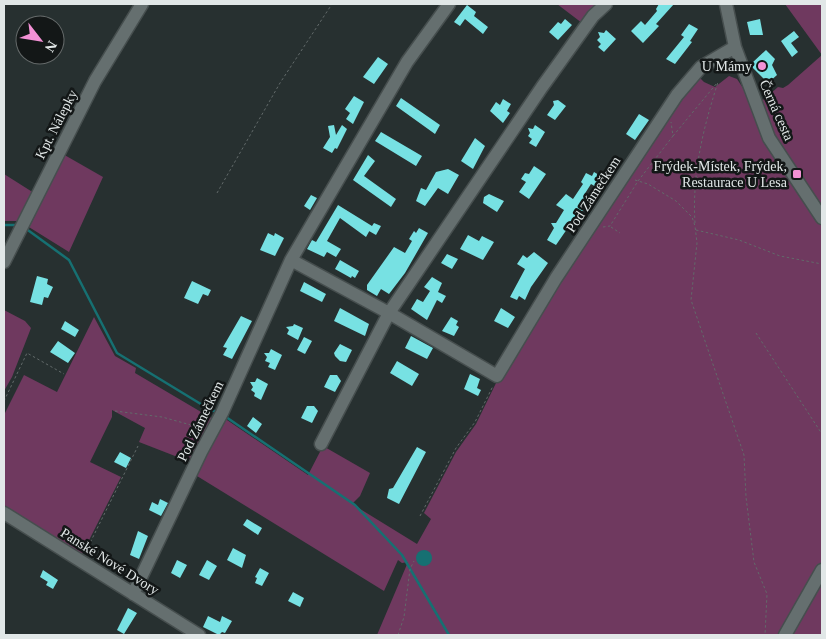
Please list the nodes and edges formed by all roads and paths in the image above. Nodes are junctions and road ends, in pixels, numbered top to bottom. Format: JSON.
{"nodes":[{"id":1,"x":142,"y":4,"type":"edge"},
{"id":2,"x":332,"y":4,"type":"edge"},
{"id":3,"x":449,"y":4,"type":"edge"},
{"id":4,"x":606,"y":4,"type":"edge"},
{"id":5,"x":726,"y":4,"type":"edge"},
{"id":6,"x":735,"y":47,"type":"junction"},
{"id":7,"x":667,"y":110,"type":"junction"},
{"id":8,"x":673,"y":136,"type":"junction"},
{"id":9,"x":623,"y":174,"type":"junction"},
{"id":10,"x":638,"y":182,"type":"junction"},
{"id":11,"x":217,"y":193,"type":"dead end"},
{"id":12,"x":822,"y":218,"type":"edge"},
{"id":13,"x":610,"y":226,"type":"junction"},
{"id":14,"x":587,"y":229,"type":"junction"},
{"id":15,"x":696,"y":230,"type":"junction"},
{"id":16,"x":620,"y":233,"type":"dead end"},
{"id":17,"x":291,"y":260,"type":"junction"},
{"id":18,"x":4,"y":262,"type":"edge"},
{"id":19,"x":822,"y":264,"type":"edge"},
{"id":20,"x":389,"y":313,"type":"junction"},
{"id":21,"x":756,"y":333,"type":"dead end"},
{"id":22,"x":64,"y":374,"type":"dead end"},
{"id":23,"x":497,"y":376,"type":"junction"},
{"id":24,"x":4,"y":402,"type":"edge"},
{"id":25,"x":115,"y":411,"type":"dead end"},
{"id":26,"x":212,"y":431,"type":"junction"},
{"id":27,"x":822,"y":434,"type":"edge"},
{"id":28,"x":322,"y":444,"type":"dead end"},
{"id":29,"x":138,"y":446,"type":"dead end"},
{"id":30,"x":4,"y":513,"type":"edge"},
{"id":31,"x":420,"y":516,"type":"dead end"},
{"id":32,"x":81,"y":561,"type":"junction"},
{"id":33,"x":414,"y":561,"type":"dead end"},
{"id":34,"x":822,"y":570,"type":"edge"},
{"id":35,"x":133,"y":594,"type":"junction"},
{"id":36,"x":199,"y":635,"type":"edge"},
{"id":37,"x":398,"y":635,"type":"edge"},
{"id":38,"x":765,"y":635,"type":"edge"},
{"id":39,"x":785,"y":635,"type":"edge"}],
"edges":[{"from":1,"to":18,"type":"street","name":"Kpt. Nálepky"},
{"from":2,"to":11,"type":"path"},
{"from":3,"to":17,"type":"street","name":"Pod Zámečkem"},
{"from":4,"to":20,"type":"street"},
{"from":5,"to":6,"type":"street","name":"Černá cesta"},
{"from":6,"to":7,"type":"street","name":"Pod Zámečkem"},
{"from":6,"to":12,"type":"street","name":"Černá cesta"},
{"from":7,"to":8,"type":"path"},
{"from":7,"to":9,"type":"street","name":"Pod Zámečkem"},
{"from":8,"to":10,"type":"path"},
{"from":8,"to":15,"type":"path"},
{"from":9,"to":10,"type":"path"},
{"from":9,"to":14,"type":"street","name":"Pod Zámečkem"},
{"from":10,"to":13,"type":"path"},
{"from":10,"to":15,"type":"path"},
{"from":13,"to":14,"type":"path"},
{"from":13,"to":16,"type":"path"},
{"from":14,"to":23,"type":"street","name":"Pod Zámečkem"},
{"from":15,"to":19,"type":"path"},
{"from":15,"to":38,"type":"path"},
{"from":17,"to":20,"type":"street"},
{"from":17,"to":26,"type":"street","name":"Pod Zámečkem"},
{"from":20,"to":23,"type":"street"},
{"from":20,"to":28,"type":"street"},
{"from":21,"to":27,"type":"path"},
{"from":22,"to":24,"type":"path"},
{"from":23,"to":31,"type":"path"},
{"from":25,"to":26,"type":"path"},
{"from":26,"to":35,"type":"street","name":"Pod Zámečkem"},
{"from":29,"to":32,"type":"path"},
{"from":30,"to":32,"type":"street","name":"Panské Nové Dvory"},
{"from":32,"to":35,"type":"street","name":"Panské Nové Dvory"},
{"from":33,"to":37,"type":"path"},
{"from":34,"to":39,"type":"street"},
{"from":35,"to":36,"type":"street","name":"Panské Nové Dvory"}]}
